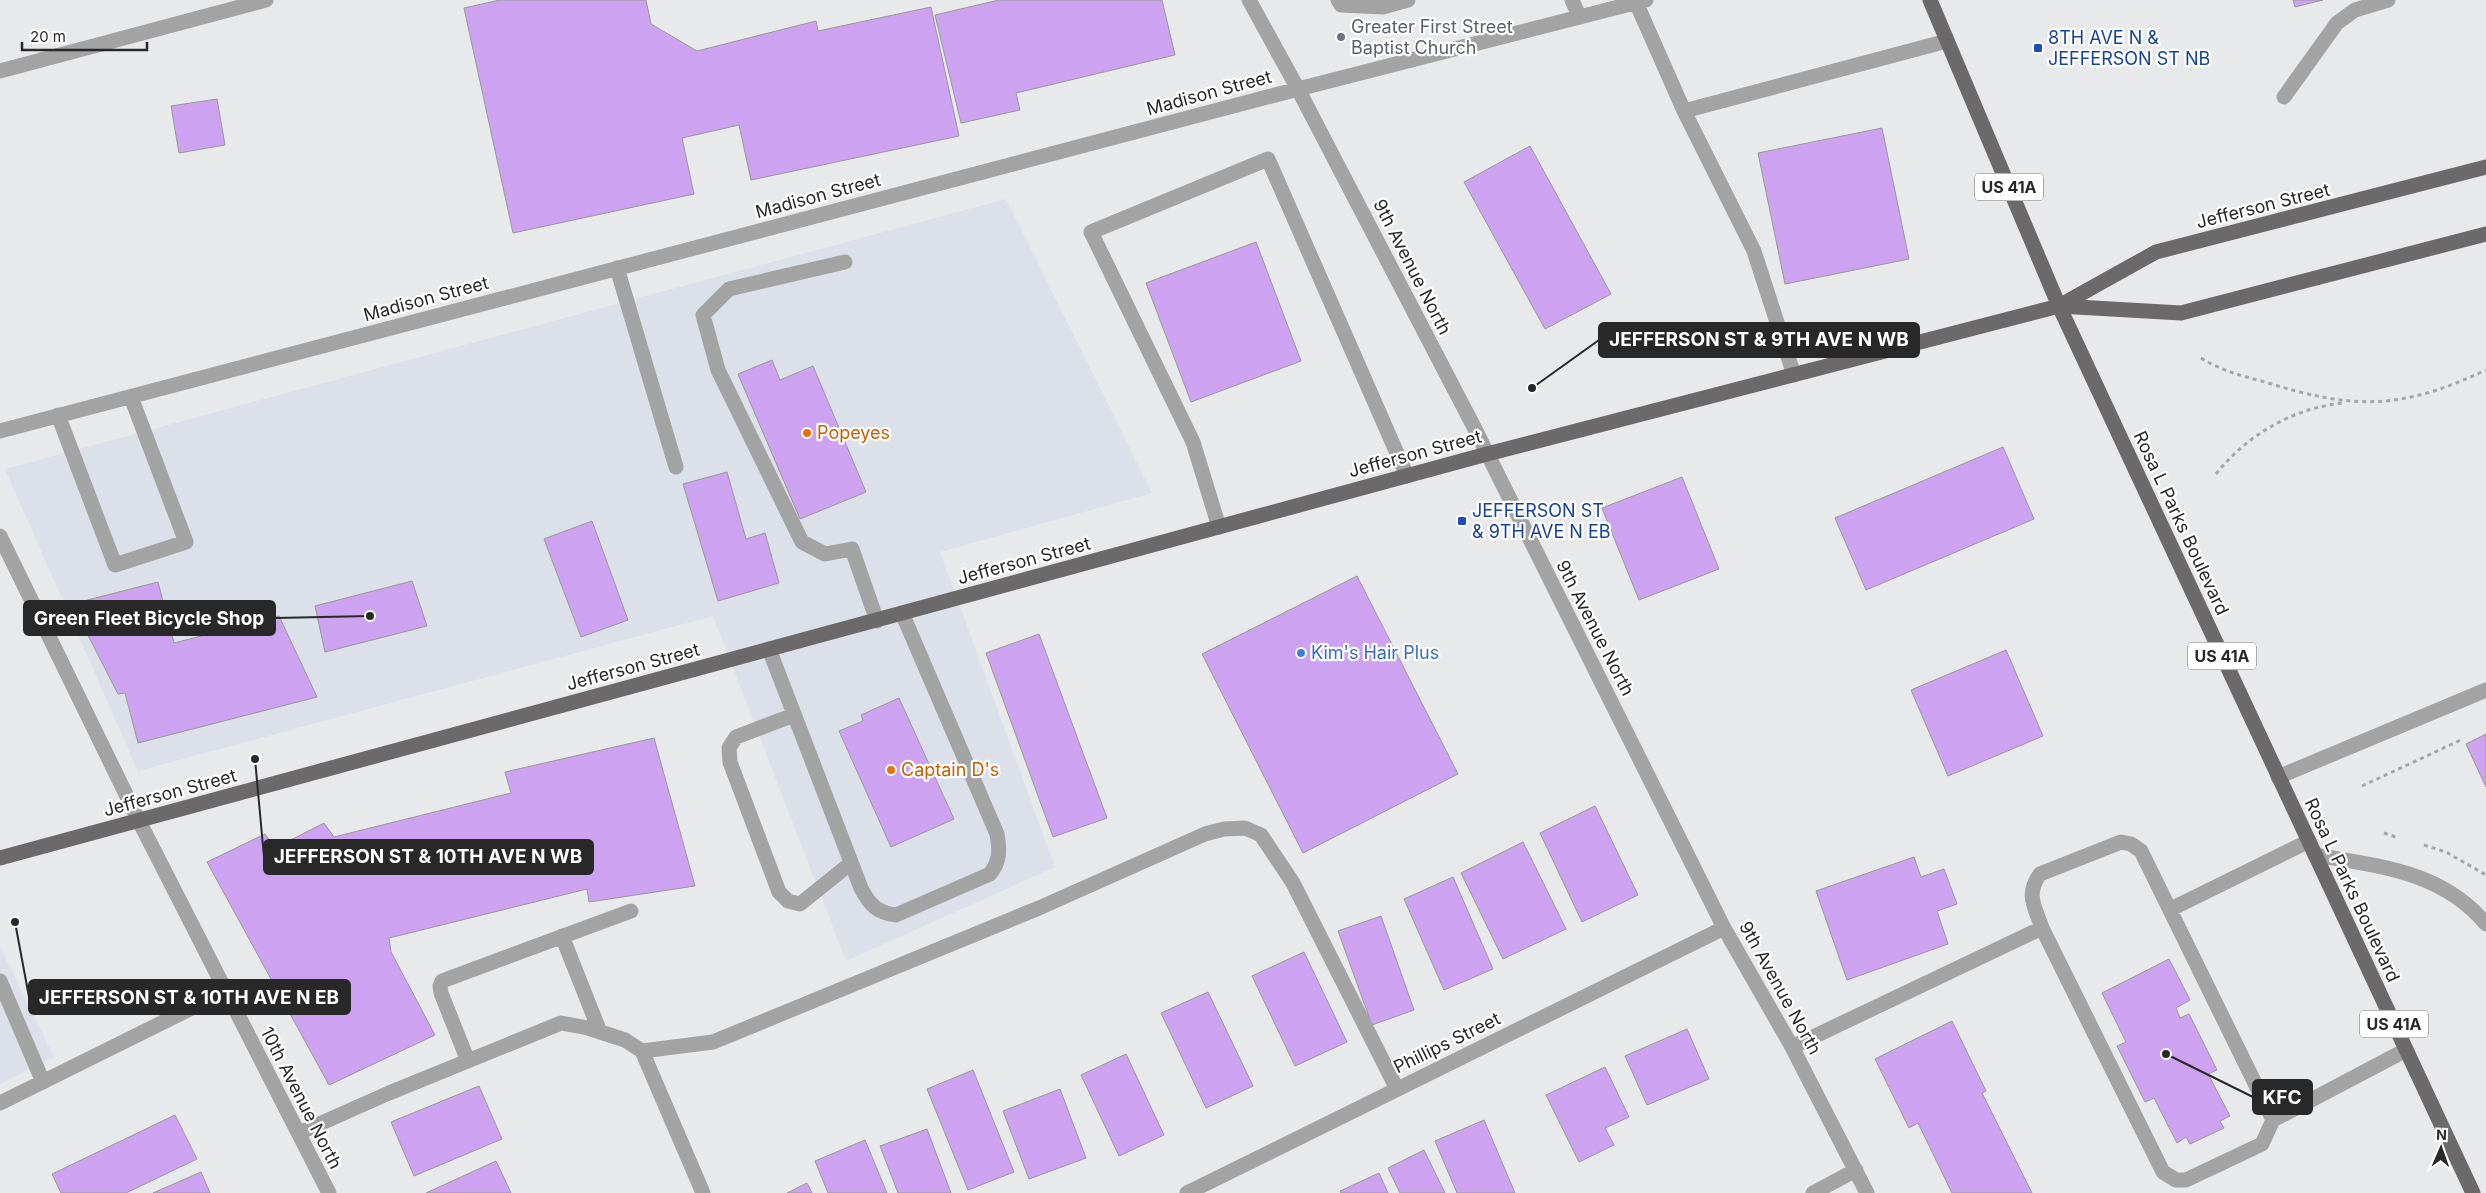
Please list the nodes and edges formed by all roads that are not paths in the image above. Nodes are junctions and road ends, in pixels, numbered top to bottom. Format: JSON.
{"nodes":[{"id":1,"x":266,"y":0,"type":"edge"},
{"id":2,"x":1249,"y":0,"type":"edge"},
{"id":3,"x":1338,"y":0,"type":"edge"},
{"id":4,"x":1408,"y":0,"type":"edge"},
{"id":5,"x":1572,"y":0,"type":"edge"},
{"id":6,"x":1930,"y":0,"type":"edge"},
{"id":7,"x":2388,"y":0,"type":"edge"},
{"id":8,"x":1639,"y":1,"type":"edge"},
{"id":9,"x":1579,"y":16,"type":"junction"},
{"id":10,"x":1947,"y":41,"type":"junction"},
{"id":11,"x":0,"y":72,"type":"edge"},
{"id":12,"x":1298,"y":89,"type":"junction"},
{"id":13,"x":2284,"y":97,"type":"dead end"},
{"id":14,"x":1684,"y":111,"type":"junction"},
{"id":15,"x":2486,"y":167,"type":"edge"},
{"id":16,"x":2486,"y":234,"type":"edge"},
{"id":17,"x":845,"y":262,"type":"dead end"},
{"id":18,"x":617,"y":268,"type":"junction"},
{"id":19,"x":2059,"y":306,"type":"junction"},
{"id":20,"x":1794,"y":374,"type":"junction"},
{"id":21,"x":131,"y":397,"type":"junction"},
{"id":22,"x":58,"y":415,"type":"junction"},
{"id":23,"x":0,"y":430,"type":"edge"},
{"id":24,"x":1487,"y":454,"type":"junction"},
{"id":25,"x":676,"y":467,"type":"dead end"},
{"id":26,"x":1407,"y":476,"type":"junction"},
{"id":27,"x":1219,"y":527,"type":"junction"},
{"id":28,"x":0,"y":536,"type":"edge"},
{"id":29,"x":902,"y":613,"type":"junction"},
{"id":30,"x":877,"y":621,"type":"junction"},
{"id":31,"x":769,"y":649,"type":"junction"},
{"id":32,"x":2486,"y":690,"type":"edge"},
{"id":33,"x":794,"y":714,"type":"junction"},
{"id":34,"x":2278,"y":777,"type":"junction"},
{"id":35,"x":139,"y":821,"type":"junction"},
{"id":36,"x":2312,"y":848,"type":"junction"},
{"id":37,"x":0,"y":858,"type":"edge"},
{"id":38,"x":851,"y":863,"type":"junction"},
{"id":39,"x":2171,"y":909,"type":"junction"},
{"id":40,"x":631,"y":911,"type":"dead end"},
{"id":41,"x":2486,"y":924,"type":"edge"},
{"id":42,"x":1724,"y":928,"type":"junction"},
{"id":43,"x":2042,"y":928,"type":"junction"},
{"id":44,"x":562,"y":936,"type":"junction"},
{"id":45,"x":0,"y":981,"type":"edge"},
{"id":46,"x":226,"y":992,"type":"junction"},
{"id":47,"x":600,"y":1032,"type":"junction"},
{"id":48,"x":1792,"y":1047,"type":"junction"},
{"id":49,"x":2406,"y":1050,"type":"junction"},
{"id":50,"x":642,"y":1051,"type":"junction"},
{"id":51,"x":468,"y":1062,"type":"junction"},
{"id":52,"x":43,"y":1082,"type":"junction"},
{"id":53,"x":1397,"y":1089,"type":"junction"},
{"id":54,"x":0,"y":1103,"type":"edge"},
{"id":55,"x":2273,"y":1120,"type":"junction"},
{"id":56,"x":298,"y":1133,"type":"junction"},
{"id":57,"x":1856,"y":1170,"type":"junction"},
{"id":58,"x":329,"y":1193,"type":"edge"},
{"id":59,"x":703,"y":1193,"type":"edge"},
{"id":60,"x":1187,"y":1193,"type":"edge"},
{"id":61,"x":1813,"y":1193,"type":"edge"},
{"id":62,"x":1867,"y":1193,"type":"edge"},
{"id":63,"x":2473,"y":1193,"type":"edge"}],
"edges":[{"from":1,"to":11,"type":"street"},
{"from":2,"to":12,"type":"street","name":"9th Avenue North"},
{"from":3,"to":4,"type":"street"},
{"from":5,"to":9,"type":"street"},
{"from":6,"to":10,"type":"main road","name":"Rosa L Parks Boulevard","number":"US 41A"},
{"from":7,"to":13,"type":"street"},
{"from":8,"to":9,"type":"street","name":"Madison Street"},
{"from":8,"to":14,"type":"street"},
{"from":9,"to":12,"type":"street","name":"Madison Street"},
{"from":10,"to":14,"type":"street"},
{"from":10,"to":19,"type":"main road","name":"Rosa L Parks Boulevard","number":"US 41A"},
{"from":12,"to":18,"type":"street","name":"Madison Street"},
{"from":12,"to":24,"type":"street","name":"9th Avenue North"},
{"from":14,"to":20,"type":"street"},
{"from":15,"to":19,"type":"main road","name":"Jefferson Street"},
{"from":16,"to":19,"type":"main road","name":"Jefferson Street"},
{"from":17,"to":30,"type":"street"},
{"from":18,"to":21,"type":"street","name":"Madison Street"},
{"from":18,"to":25,"type":"street"},
{"from":19,"to":20,"type":"main road","name":"Jefferson Street"},
{"from":19,"to":34,"type":"main road","name":"Rosa L Parks Boulevard","number":"US 41A"},
{"from":20,"to":24,"type":"main road","name":"Jefferson Street"},
{"from":21,"to":22,"type":"street","name":"Madison Street"},
{"from":21,"to":22,"type":"street"},
{"from":22,"to":23,"type":"street","name":"Madison Street"},
{"from":24,"to":26,"type":"main road","name":"Jefferson Street"},
{"from":24,"to":42,"type":"street","name":"9th Avenue North"},
{"from":26,"to":27,"type":"main road","name":"Jefferson Street"},
{"from":26,"to":27,"type":"street"},
{"from":27,"to":29,"type":"main road","name":"Jefferson Street"},
{"from":28,"to":35,"type":"street","name":"10th Avenue North"},
{"from":29,"to":30,"type":"main road","name":"Jefferson Street"},
{"from":29,"to":38,"type":"street"},
{"from":30,"to":31,"type":"main road","name":"Jefferson Street"},
{"from":31,"to":33,"type":"street"},
{"from":31,"to":35,"type":"main road","name":"Jefferson Street"},
{"from":32,"to":34,"type":"street"},
{"from":33,"to":38,"type":"street"},
{"from":33,"to":38,"type":"street"},
{"from":34,"to":36,"type":"main road","name":"Rosa L Parks Boulevard","number":"US 41A"},
{"from":35,"to":37,"type":"main road","name":"Jefferson Street"},
{"from":35,"to":46,"type":"street","name":"10th Avenue North"},
{"from":36,"to":39,"type":"street"},
{"from":36,"to":41,"type":"street"},
{"from":36,"to":49,"type":"main road","name":"Rosa L Parks Boulevard","number":"US 41A"},
{"from":39,"to":43,"type":"street"},
{"from":39,"to":55,"type":"street"},
{"from":40,"to":44,"type":"street"},
{"from":42,"to":48,"type":"street","name":"9th Avenue North"},
{"from":42,"to":53,"type":"street","name":"Phillips Street"},
{"from":43,"to":48,"type":"street"},
{"from":43,"to":55,"type":"street"},
{"from":44,"to":47,"type":"street"},
{"from":44,"to":51,"type":"street"},
{"from":45,"to":52,"type":"street"},
{"from":46,"to":52,"type":"street"},
{"from":46,"to":56,"type":"street","name":"10th Avenue North"},
{"from":47,"to":50,"type":"street"},
{"from":47,"to":51,"type":"street"},
{"from":48,"to":57,"type":"street","name":"9th Avenue North"},
{"from":49,"to":55,"type":"street"},
{"from":49,"to":63,"type":"main road","name":"Rosa L Parks Boulevard","number":"US 41A"},
{"from":50,"to":53,"type":"street"},
{"from":50,"to":59,"type":"street"},
{"from":51,"to":56,"type":"street"},
{"from":52,"to":54,"type":"street"},
{"from":53,"to":60,"type":"street","name":"Phillips Street"},
{"from":56,"to":58,"type":"street","name":"10th Avenue North"},
{"from":57,"to":61,"type":"street"},
{"from":57,"to":62,"type":"street","name":"9th Avenue North"}]}
